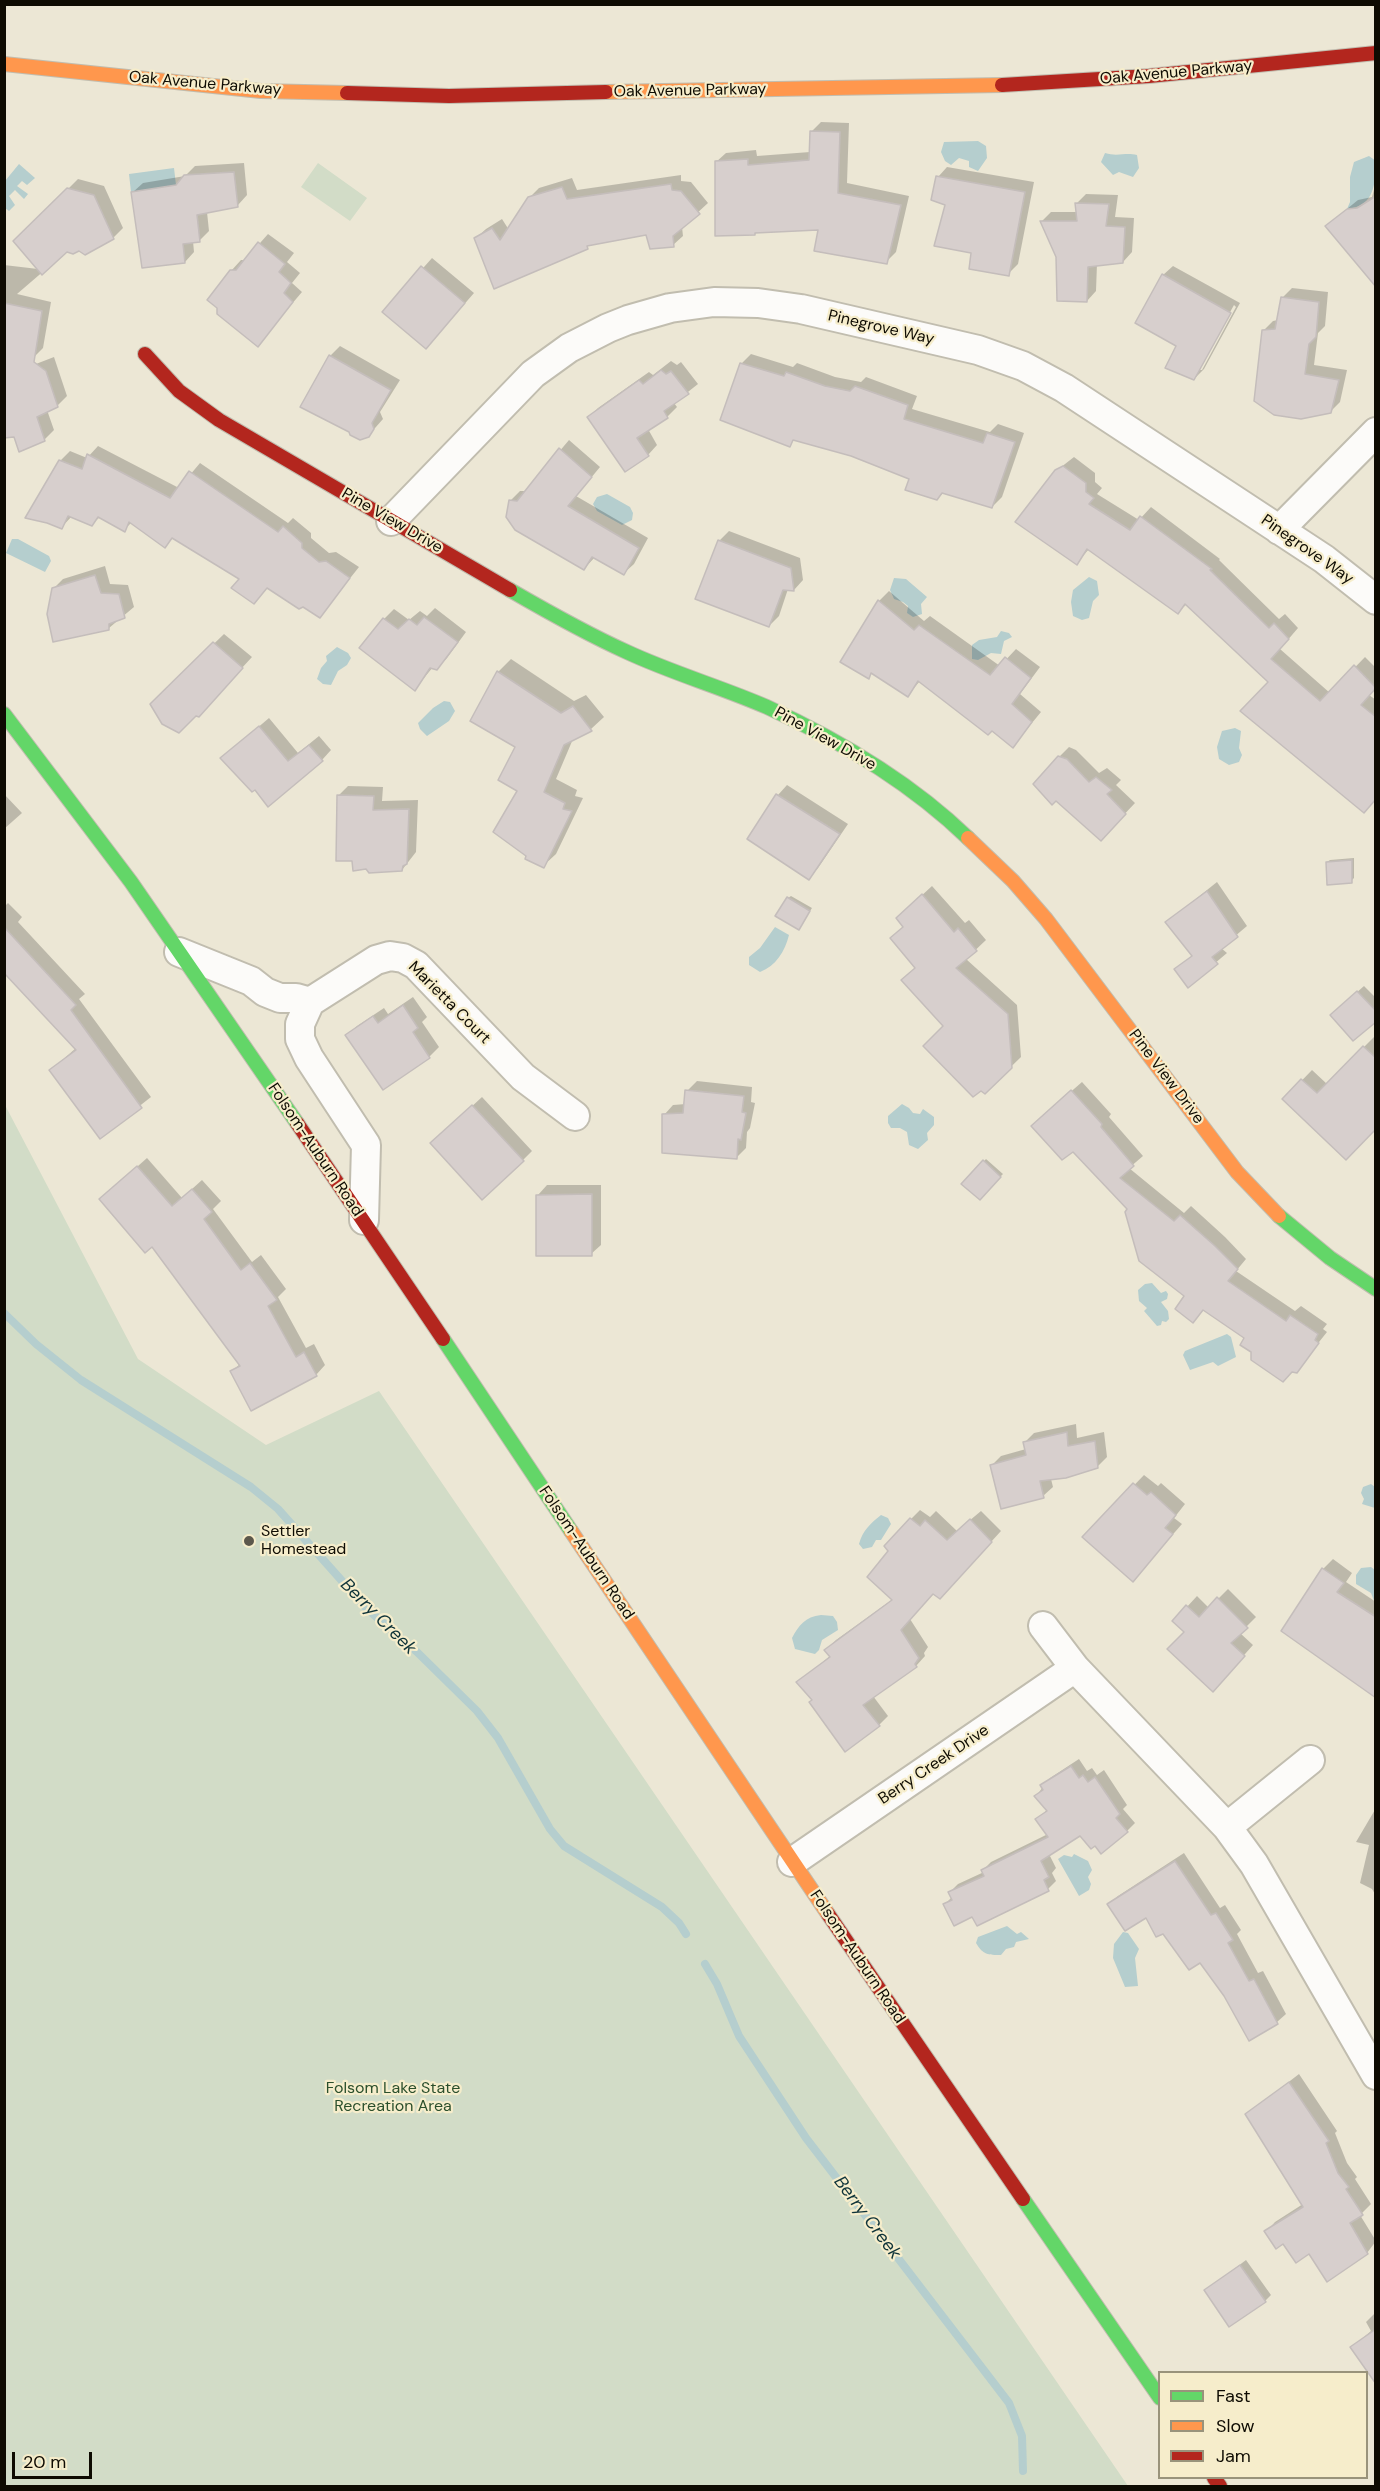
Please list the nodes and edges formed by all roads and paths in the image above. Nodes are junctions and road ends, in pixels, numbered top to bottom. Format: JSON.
{"nodes":[{"id":1,"x":1376,"y":52,"type":"edge"},
{"id":2,"x":4,"y":64,"type":"edge"},
{"id":3,"x":145,"y":354,"type":"dead end"},
{"id":4,"x":1376,"y":432,"type":"edge"},
{"id":5,"x":391,"y":521,"type":"junction"},
{"id":6,"x":1279,"y":530,"type":"junction"},
{"id":7,"x":1376,"y":600,"type":"edge"},
{"id":8,"x":4,"y":714,"type":"edge"},
{"id":9,"x":179,"y":952,"type":"junction"},
{"id":10,"x":310,"y":1002,"type":"junction"},
{"id":11,"x":575,"y":1116,"type":"dead end"},
{"id":12,"x":364,"y":1220,"type":"junction"},
{"id":13,"x":1376,"y":1289,"type":"edge"},
{"id":14,"x":1043,"y":1626,"type":"dead end"},
{"id":15,"x":1076,"y":1668,"type":"junction"},
{"id":16,"x":1310,"y":1760,"type":"dead end"},
{"id":17,"x":1227,"y":1827,"type":"junction"},
{"id":18,"x":792,"y":1862,"type":"junction"},
{"id":19,"x":1376,"y":2075,"type":"edge"},
{"id":20,"x":1158,"y":2395,"type":"edge"}],
"edges":[{"from":1,"to":2,"type":"main road","name":"Oak Avenue Parkway"},
{"from":3,"to":5,"type":"main road","name":"Pine View Drive"},
{"from":4,"to":6,"type":"street"},
{"from":5,"to":6,"type":"street","name":"Pinegrove Way"},
{"from":5,"to":13,"type":"main road","name":"Pine View Drive"},
{"from":6,"to":7,"type":"street","name":"Pinegrove Way"},
{"from":8,"to":9,"type":"main road","name":"Folsom-Auburn Road"},
{"from":9,"to":10,"type":"street"},
{"from":9,"to":12,"type":"main road","name":"Folsom-Auburn Road"},
{"from":10,"to":11,"type":"street","name":"Marietta Court"},
{"from":10,"to":12,"type":"street"},
{"from":12,"to":18,"type":"main road","name":"Folsom-Auburn Road"},
{"from":14,"to":15,"type":"street"},
{"from":15,"to":17,"type":"street"},
{"from":15,"to":18,"type":"street","name":"Berry Creek Drive"},
{"from":16,"to":17,"type":"street"},
{"from":17,"to":19,"type":"street"},
{"from":18,"to":20,"type":"main road","name":"Folsom-Auburn Road"}]}
